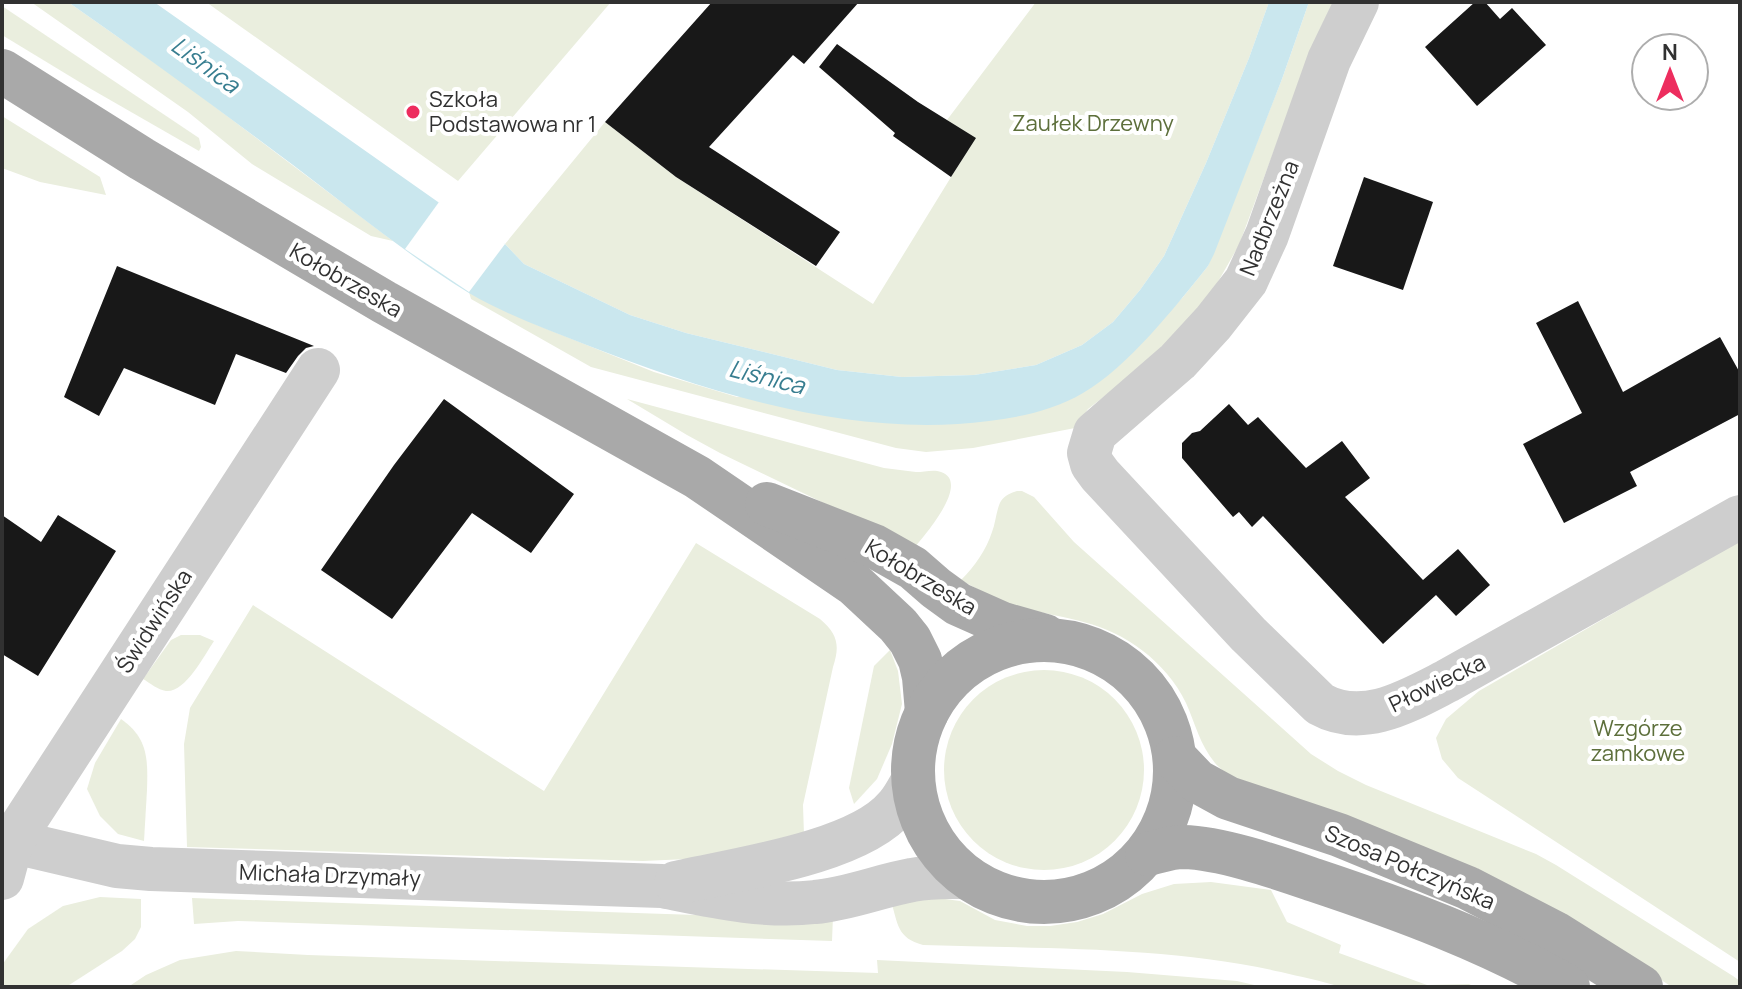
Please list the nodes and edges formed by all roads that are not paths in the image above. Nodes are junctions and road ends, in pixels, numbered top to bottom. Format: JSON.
{"nodes":[{"id":1,"x":1357,"y":2,"type":"edge"},
{"id":2,"x":2,"y":71,"type":"edge"},
{"id":3,"x":318,"y":370,"type":"dead end"},
{"id":4,"x":1095,"y":433,"type":"joint"},
{"id":5,"x":697,"y":477,"type":"junction"},
{"id":6,"x":1740,"y":517,"type":"edge"},
{"id":7,"x":1056,"y":640,"type":"junction"},
{"id":8,"x":927,"y":712,"type":"junction"},
{"id":9,"x":1175,"y":758,"type":"junction"},
{"id":10,"x":913,"y":781,"type":"junction"},
{"id":11,"x":5,"y":852,"type":"edge"},
{"id":12,"x":1147,"y":854,"type":"junction"},
{"id":13,"x":967,"y":877,"type":"junction"},
{"id":14,"x":662,"y":886,"type":"junction"},
{"id":15,"x":1568,"y":987,"type":"edge"},
{"id":16,"x":1641,"y":987,"type":"edge"}],
"edges":[{"from":1,"to":4,"type":"street","name":"Nadbrzeżna"},
{"from":2,"to":5,"type":"main road","name":"Kołobrzeska"},
{"from":3,"to":11,"type":"street","name":"Świdwińska"},
{"from":4,"to":6,"type":"street","name":"Płowiecka"},
{"from":5,"to":7,"type":"main road","name":"Kołobrzeska"},
{"from":5,"to":8,"type":"main road","name":"Kołobrzeska"},
{"from":7,"to":8,"type":"main road"},
{"from":7,"to":9,"type":"main road"},
{"from":8,"to":10,"type":"main road"},
{"from":9,"to":12,"type":"main road"},
{"from":9,"to":16,"type":"main road","name":"Szosa Połczyńska"},
{"from":10,"to":13,"type":"main road"},
{"from":10,"to":14,"type":"street","name":"Michała Drzymały"},
{"from":11,"to":14,"type":"street","name":"Michała Drzymały"},
{"from":12,"to":13,"type":"main road"},
{"from":12,"to":15,"type":"main road","name":"Szosa Połczyńska"},
{"from":13,"to":14,"type":"street","name":"Michała Drzymały"}]}
